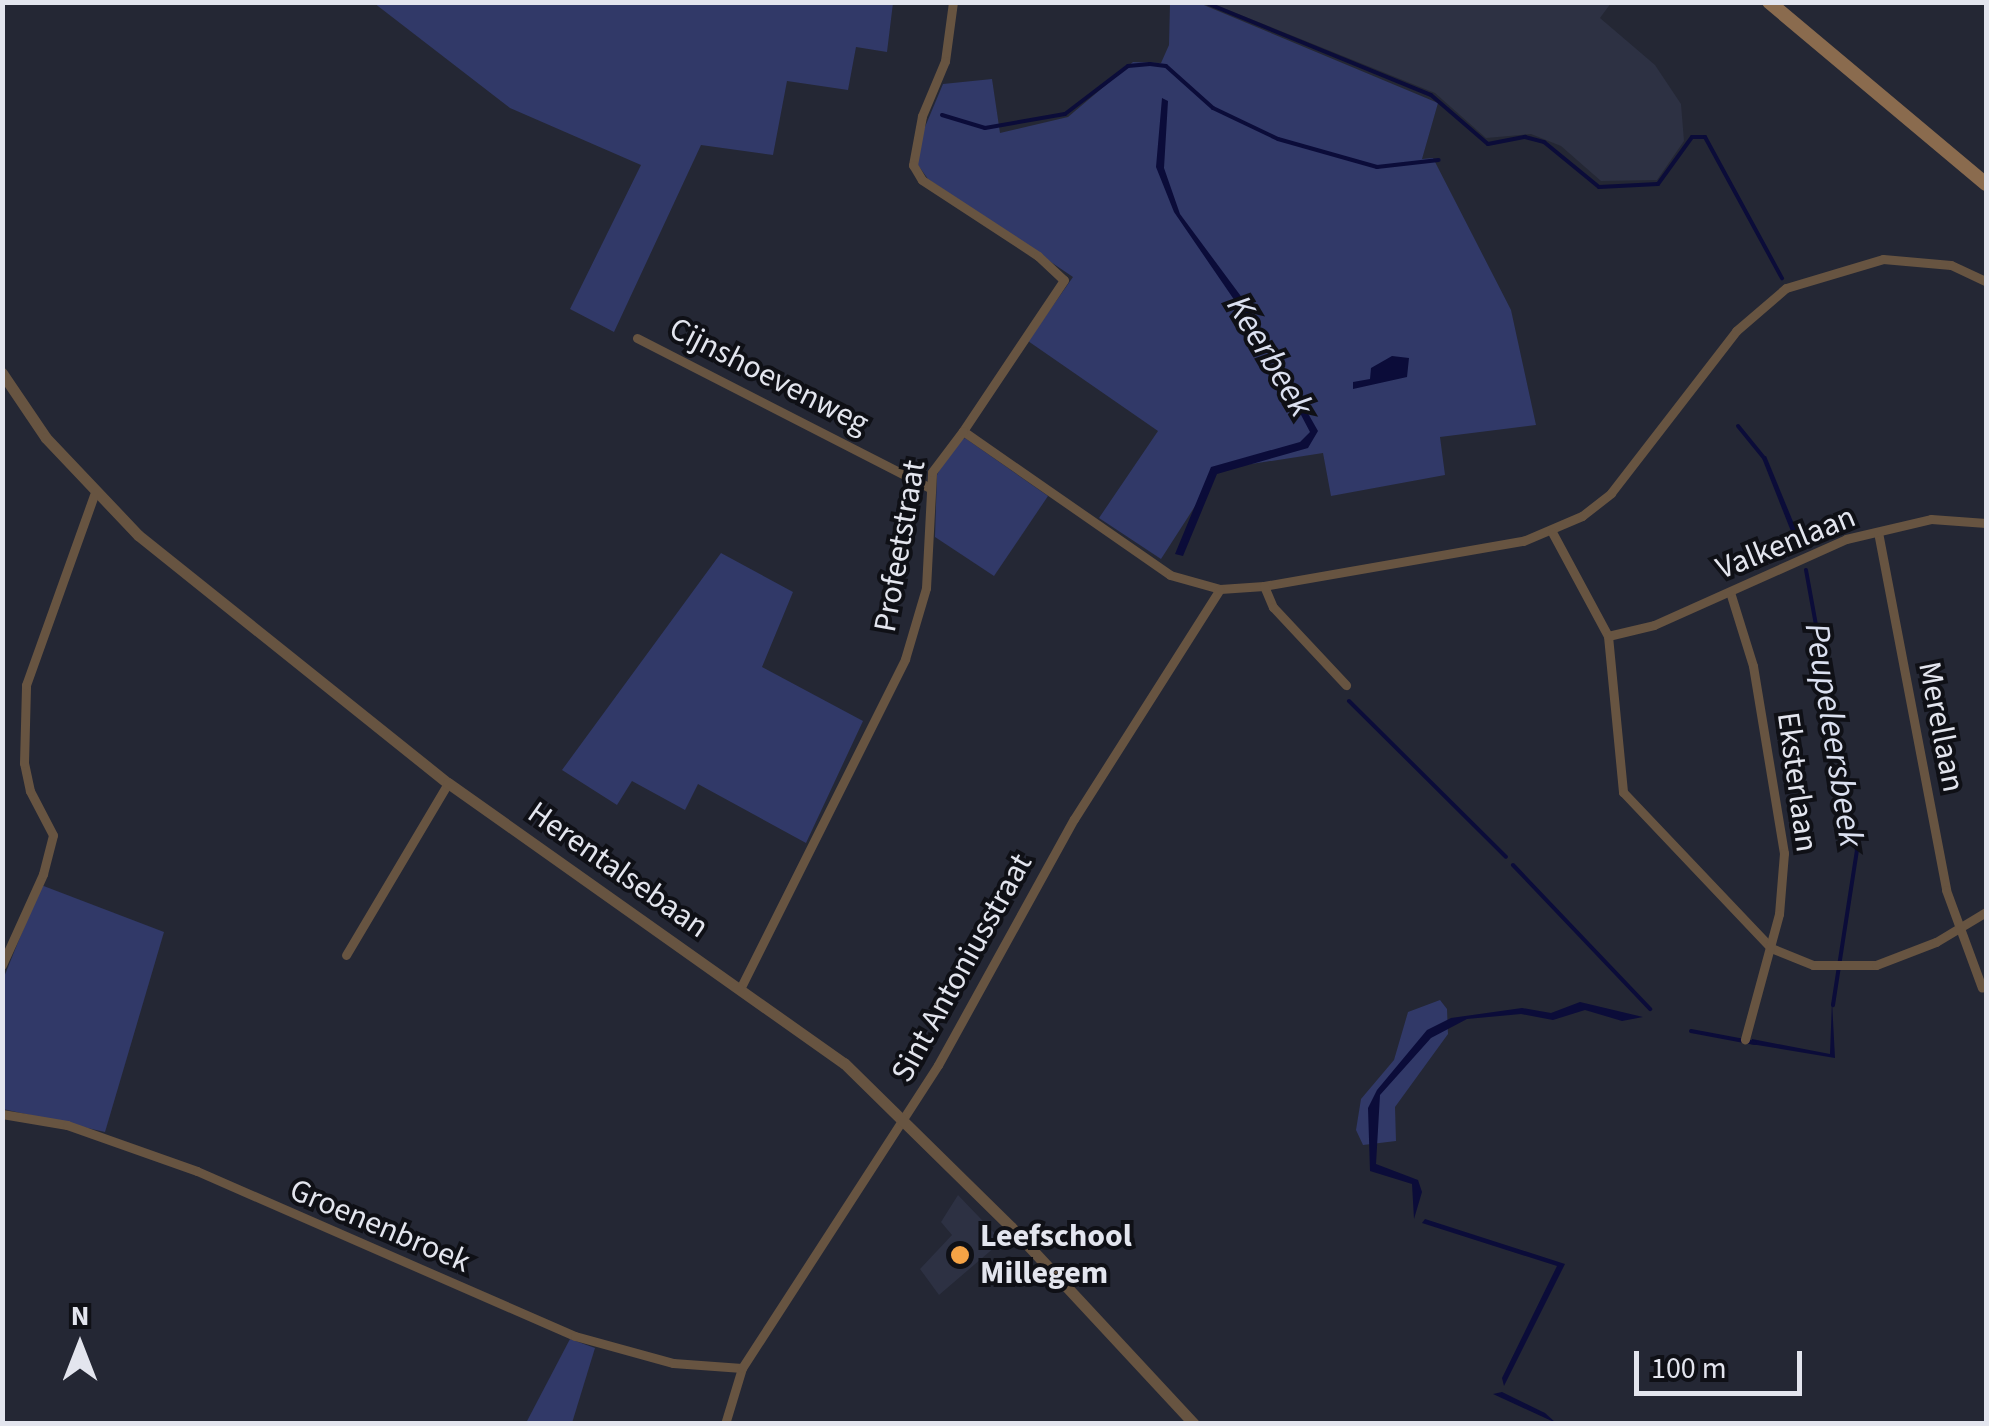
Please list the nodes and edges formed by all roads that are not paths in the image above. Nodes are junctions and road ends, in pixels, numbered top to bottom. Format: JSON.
{"nodes":[{"id":1,"x":953,"y":2,"type":"edge"},
{"id":2,"x":1769,"y":2,"type":"edge"},
{"id":3,"x":1986,"y":184,"type":"edge"},
{"id":4,"x":1986,"y":280,"type":"edge"},
{"id":5,"x":637,"y":338,"type":"dead end"},
{"id":6,"x":2,"y":374,"type":"edge"},
{"id":7,"x":963,"y":431,"type":"junction"},
{"id":8,"x":930,"y":488,"type":"junction"},
{"id":9,"x":94,"y":495,"type":"junction"},
{"id":10,"x":1986,"y":523,"type":"edge"},
{"id":11,"x":1552,"y":532,"type":"junction"},
{"id":12,"x":1878,"y":532,"type":"junction"},
{"id":13,"x":1264,"y":586,"type":"junction"},
{"id":14,"x":1220,"y":589,"type":"junction"},
{"id":15,"x":1730,"y":592,"type":"junction"},
{"id":16,"x":1608,"y":636,"type":"junction"},
{"id":17,"x":1346,"y":685,"type":"dead end"},
{"id":18,"x":448,"y":783,"type":"junction"},
{"id":19,"x":1986,"y":912,"type":"edge"},
{"id":20,"x":1958,"y":930,"type":"junction"},
{"id":21,"x":1771,"y":948,"type":"junction"},
{"id":22,"x":346,"y":955,"type":"dead end"},
{"id":23,"x":2,"y":965,"type":"edge"},
{"id":24,"x":1982,"y":988,"type":"dead end"},
{"id":25,"x":740,"y":989,"type":"junction"},
{"id":26,"x":1745,"y":1039,"type":"dead end"},
{"id":27,"x":2,"y":1114,"type":"edge"},
{"id":28,"x":904,"y":1120,"type":"junction"},
{"id":29,"x":742,"y":1368,"type":"junction"},
{"id":30,"x":725,"y":1424,"type":"edge"},
{"id":31,"x":1194,"y":1424,"type":"edge"}],
"edges":[{"from":1,"to":7,"type":"street"},
{"from":2,"to":3,"type":"main road"},
{"from":4,"to":11,"type":"street","name":"Profeetstraat"},
{"from":5,"to":8,"type":"street","name":"Cijnshoevenweg"},
{"from":6,"to":9,"type":"street","name":"Herentalsebaan"},
{"from":7,"to":8,"type":"street","name":"Profeetstraat"},
{"from":7,"to":14,"type":"street","name":"Profeetstraat"},
{"from":8,"to":25,"type":"street","name":"Profeetstraat"},
{"from":9,"to":18,"type":"street","name":"Herentalsebaan"},
{"from":9,"to":23,"type":"street"},
{"from":10,"to":12,"type":"street","name":"Valkenlaan"},
{"from":11,"to":13,"type":"street","name":"Profeetstraat"},
{"from":11,"to":16,"type":"street"},
{"from":12,"to":15,"type":"street","name":"Valkenlaan"},
{"from":12,"to":20,"type":"street","name":"Merellaan"},
{"from":13,"to":14,"type":"street","name":"Profeetstraat"},
{"from":13,"to":17,"type":"street"},
{"from":14,"to":28,"type":"street","name":"Sint Antoniusstraat"},
{"from":15,"to":16,"type":"street","name":"Valkenlaan"},
{"from":15,"to":21,"type":"street","name":"Eksterlaan"},
{"from":16,"to":21,"type":"street"},
{"from":18,"to":22,"type":"street"},
{"from":18,"to":25,"type":"street","name":"Herentalsebaan"},
{"from":19,"to":20,"type":"street"},
{"from":20,"to":21,"type":"street"},
{"from":20,"to":24,"type":"street","name":"Merellaan"},
{"from":21,"to":26,"type":"street","name":"Eksterlaan"},
{"from":25,"to":28,"type":"street","name":"Herentalsebaan"},
{"from":27,"to":29,"type":"street","name":"Groenenbroek"},
{"from":28,"to":29,"type":"street","name":"Sint Antoniusstraat"},
{"from":28,"to":31,"type":"street","name":"Herentalsebaan"},
{"from":29,"to":30,"type":"street","name":"Sint Antoniusstraat"}]}
